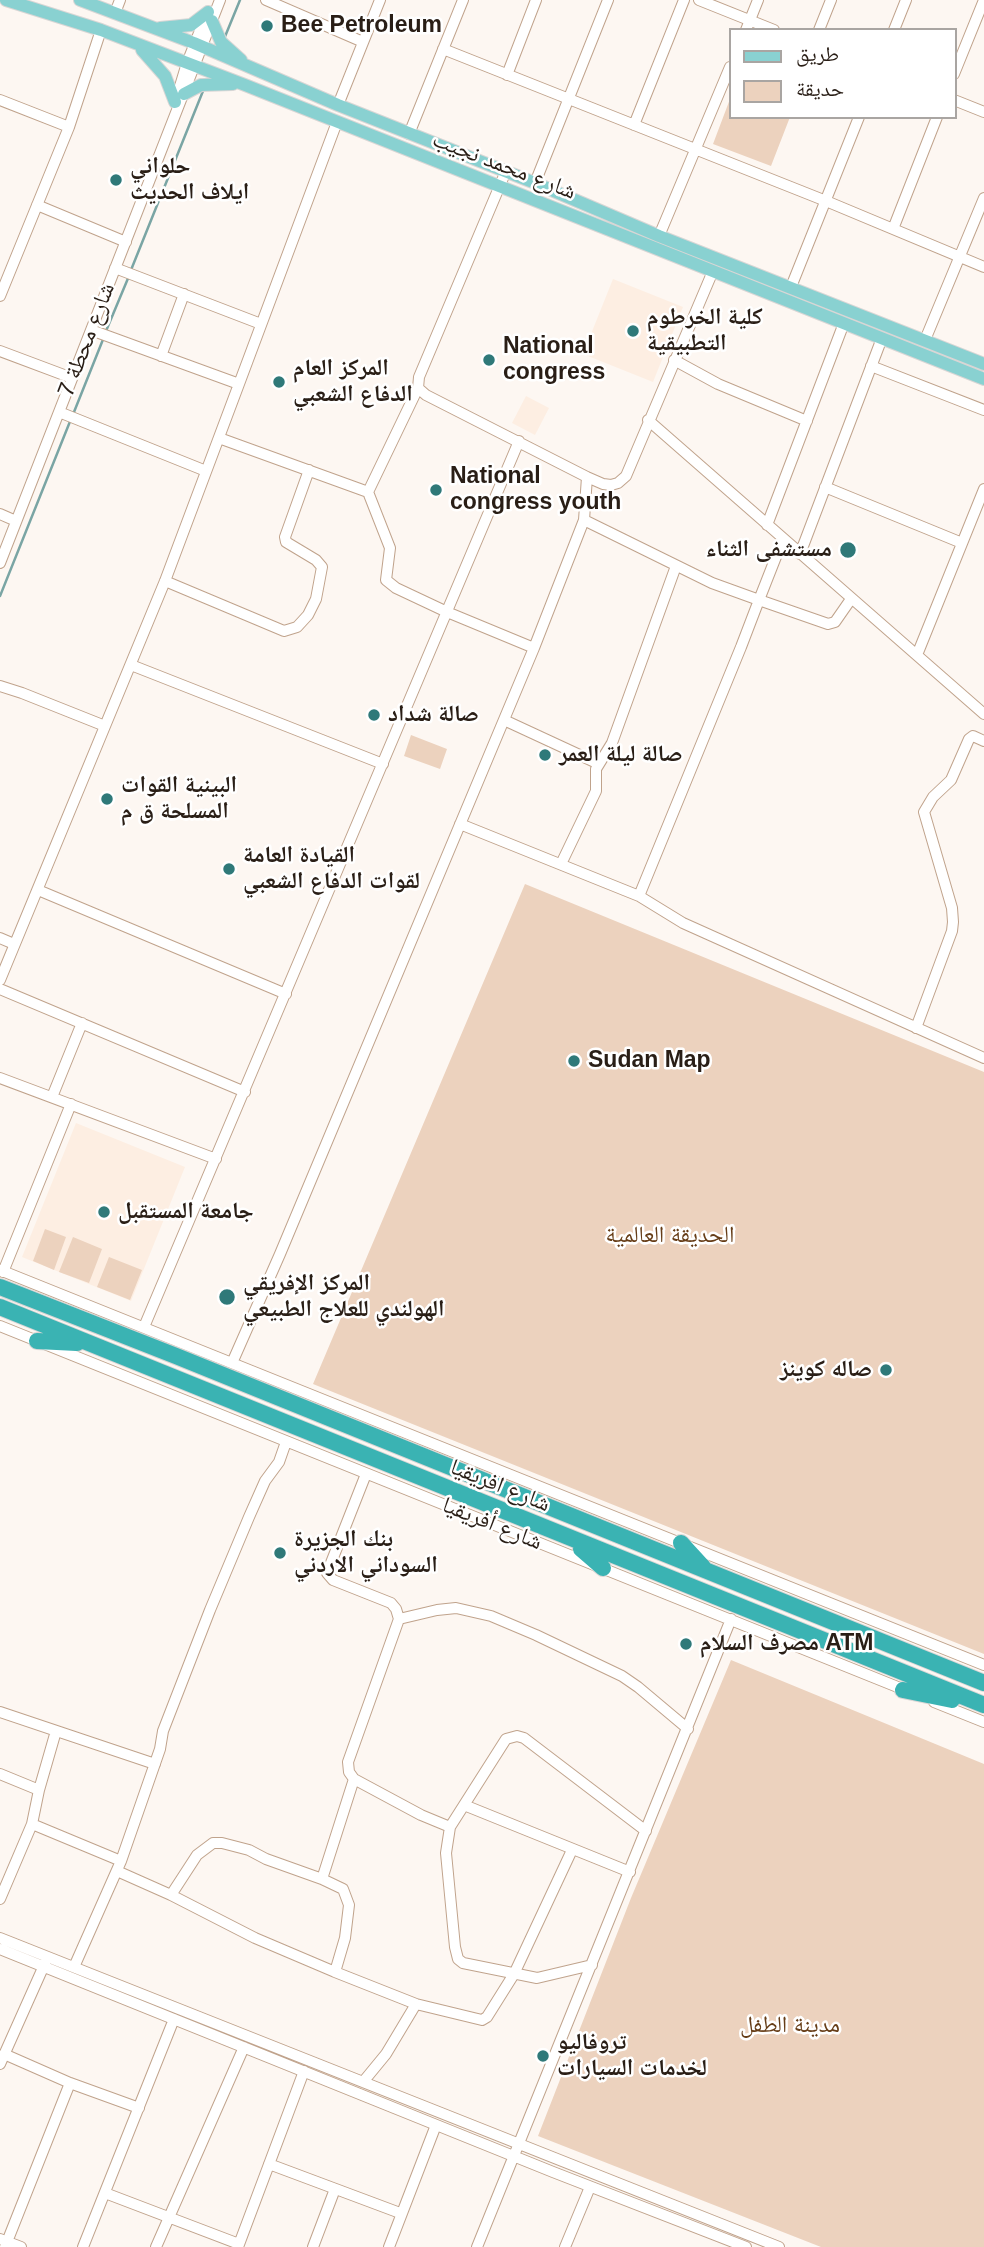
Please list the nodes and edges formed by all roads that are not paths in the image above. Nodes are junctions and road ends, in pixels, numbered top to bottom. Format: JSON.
{"nodes":[{"id":1,"x":6,"y":0,"type":"edge"},
{"id":2,"x":80,"y":0,"type":"edge"},
{"id":3,"x":120,"y":0,"type":"edge"},
{"id":4,"x":218,"y":0,"type":"edge"},
{"id":5,"x":266,"y":0,"type":"edge"},
{"id":6,"x":380,"y":0,"type":"edge"},
{"id":7,"x":463,"y":0,"type":"edge"},
{"id":8,"x":536,"y":0,"type":"edge"},
{"id":9,"x":608,"y":0,"type":"edge"},
{"id":10,"x":684,"y":0,"type":"edge"},
{"id":11,"x":699,"y":0,"type":"edge"},
{"id":12,"x":758,"y":0,"type":"edge"},
{"id":13,"x":831,"y":0,"type":"edge"},
{"id":14,"x":906,"y":0,"type":"edge"},
{"id":15,"x":984,"y":0,"type":"edge"},
{"id":16,"x":115,"y":13,"type":"junction"},
{"id":17,"x":210,"y":17,"type":"junction"},
{"id":18,"x":748,"y":25,"type":"edge"},
{"id":19,"x":154,"y":28,"type":"junction"},
{"id":20,"x":820,"y":28,"type":"edge"},
{"id":21,"x":895,"y":28,"type":"edge"},
{"id":22,"x":101,"y":30,"type":"junction"},
{"id":23,"x":363,"y":42,"type":"junction"},
{"id":24,"x":134,"y":43,"type":"junction"},
{"id":25,"x":198,"y":45,"type":"junction"},
{"id":26,"x":443,"y":49,"type":"junction"},
{"id":27,"x":191,"y":64,"type":"junction"},
{"id":28,"x":253,"y":68,"type":"junction"},
{"id":29,"x":729,"y":69,"type":"edge"},
{"id":30,"x":956,"y":69,"type":"edge"},
{"id":31,"x":507,"y":75,"type":"junction"},
{"id":32,"x":245,"y":85,"type":"junction"},
{"id":33,"x":179,"y":98,"type":"junction"},
{"id":34,"x":570,"y":100,"type":"junction"},
{"id":35,"x":956,"y":101,"type":"edge"},
{"id":36,"x":1,"y":103,"type":"edge"},
{"id":37,"x":338,"y":105,"type":"junction"},
{"id":38,"x":984,"y":112,"type":"edge"},
{"id":39,"x":858,"y":119,"type":"edge"},
{"id":40,"x":936,"y":119,"type":"edge"},
{"id":41,"x":337,"y":122,"type":"junction"},
{"id":42,"x":634,"y":125,"type":"junction"},
{"id":43,"x":69,"y":127,"type":"junction"},
{"id":44,"x":409,"y":134,"type":"junction"},
{"id":45,"x":696,"y":150,"type":"junction"},
{"id":46,"x":506,"y":171,"type":"junction"},
{"id":47,"x":536,"y":183,"type":"junction"},
{"id":48,"x":499,"y":186,"type":"junction"},
{"id":49,"x":984,"y":198,"type":"edge"},
{"id":50,"x":826,"y":201,"type":"junction"},
{"id":51,"x":37,"y":205,"type":"junction"},
{"id":52,"x":893,"y":229,"type":"junction"},
{"id":53,"x":659,"y":236,"type":"junction"},
{"id":54,"x":126,"y":242,"type":"junction"},
{"id":55,"x":961,"y":257,"type":"junction"},
{"id":56,"x":984,"y":267,"type":"edge"},
{"id":57,"x":115,"y":268,"type":"junction"},
{"id":58,"x":4,"y":271,"type":"edge"},
{"id":59,"x":713,"y":271,"type":"junction"},
{"id":60,"x":792,"y":287,"type":"junction"},
{"id":61,"x":184,"y":294,"type":"junction"},
{"id":62,"x":0,"y":296,"type":"edge"},
{"id":63,"x":844,"y":323,"type":"junction"},
{"id":64,"x":261,"y":324,"type":"junction"},
{"id":65,"x":91,"y":330,"type":"junction"},
{"id":66,"x":882,"y":338,"type":"junction"},
{"id":67,"x":925,"y":341,"type":"junction"},
{"id":68,"x":0,"y":351,"type":"edge"},
{"id":69,"x":161,"y":356,"type":"junction"},
{"id":70,"x":674,"y":360,"type":"junction"},
{"id":71,"x":984,"y":364,"type":"edge"},
{"id":72,"x":871,"y":366,"type":"junction"},
{"id":73,"x":72,"y":379,"type":"junction"},
{"id":74,"x":984,"y":379,"type":"edge"},
{"id":75,"x":239,"y":384,"type":"junction"},
{"id":76,"x":418,"y":388,"type":"junction"},
{"id":77,"x":984,"y":410,"type":"edge"},
{"id":78,"x":59,"y":412,"type":"junction"},
{"id":79,"x":648,"y":420,"type":"junction"},
{"id":80,"x":807,"y":421,"type":"junction"},
{"id":81,"x":219,"y":438,"type":"junction"},
{"id":82,"x":519,"y":441,"type":"junction"},
{"id":83,"x":309,"y":470,"type":"junction"},
{"id":84,"x":206,"y":471,"type":"junction"},
{"id":85,"x":587,"y":477,"type":"junction"},
{"id":86,"x":825,"y":487,"type":"junction"},
{"id":87,"x":984,"y":489,"type":"edge"},
{"id":88,"x":368,"y":492,"type":"junction"},
{"id":89,"x":0,"y":514,"type":"edge"},
{"id":90,"x":16,"y":520,"type":"junction"},
{"id":91,"x":584,"y":520,"type":"junction"},
{"id":92,"x":767,"y":525,"type":"junction"},
{"id":93,"x":783,"y":539,"type":"junction"},
{"id":94,"x":962,"y":543,"type":"junction"},
{"id":95,"x":800,"y":554,"type":"junction"},
{"id":96,"x":0,"y":563,"type":"edge"},
{"id":97,"x":676,"y":566,"type":"junction"},
{"id":98,"x":165,"y":581,"type":"junction"},
{"id":99,"x":851,"y":599,"type":"junction"},
{"id":100,"x":759,"y":600,"type":"junction"},
{"id":101,"x":447,"y":612,"type":"junction"},
{"id":102,"x":534,"y":648,"type":"junction"},
{"id":103,"x":916,"y":655,"type":"junction"},
{"id":104,"x":131,"y":665,"type":"junction"},
{"id":105,"x":0,"y":686,"type":"edge"},
{"id":106,"x":984,"y":714,"type":"edge"},
{"id":107,"x":504,"y":720,"type":"junction"},
{"id":108,"x":104,"y":726,"type":"junction"},
{"id":109,"x":984,"y":741,"type":"edge"},
{"id":110,"x":383,"y":764,"type":"junction"},
{"id":111,"x":599,"y":764,"type":"junction"},
{"id":112,"x":460,"y":824,"type":"junction"},
{"id":113,"x":561,"y":864,"type":"junction"},
{"id":114,"x":38,"y":890,"type":"junction"},
{"id":115,"x":639,"y":896,"type":"junction"},
{"id":116,"x":0,"y":938,"type":"edge"},
{"id":117,"x":14,"y":944,"type":"junction"},
{"id":118,"x":0,"y":980,"type":"edge"},
{"id":119,"x":0,"y":989,"type":"edge"},
{"id":120,"x":286,"y":994,"type":"junction"},
{"id":121,"x":82,"y":1023,"type":"junction"},
{"id":122,"x":916,"y":1028,"type":"junction"},
{"id":123,"x":983,"y":1056,"type":"edge"},
{"id":124,"x":0,"y":1078,"type":"edge"},
{"id":125,"x":245,"y":1092,"type":"junction"},
{"id":126,"x":52,"y":1097,"type":"junction"},
{"id":127,"x":71,"y":1104,"type":"junction"},
{"id":128,"x":216,"y":1159,"type":"junction"},
{"id":129,"x":1,"y":1276,"type":"edge"},
{"id":130,"x":0,"y":1307,"type":"edge"},
{"id":131,"x":0,"y":1326,"type":"edge"},
{"id":132,"x":144,"y":1326,"type":"junction"},
{"id":133,"x":37,"y":1341,"type":"junction"},
{"id":134,"x":92,"y":1344,"type":"junction"},
{"id":135,"x":177,"y":1350,"type":"junction"},
{"id":136,"x":232,"y":1363,"type":"junction"},
{"id":137,"x":377,"y":1437,"type":"junction"},
{"id":138,"x":286,"y":1442,"type":"junction"},
{"id":139,"x":401,"y":1447,"type":"junction"},
{"id":140,"x":371,"y":1457,"type":"junction"},
{"id":141,"x":404,"y":1472,"type":"junction"},
{"id":142,"x":366,"y":1474,"type":"junction"},
{"id":143,"x":571,"y":1540,"type":"junction"},
{"id":144,"x":681,"y":1543,"type":"junction"},
{"id":145,"x":603,"y":1568,"type":"junction"},
{"id":146,"x":707,"y":1571,"type":"junction"},
{"id":147,"x":399,"y":1619,"type":"junction"},
{"id":148,"x":731,"y":1619,"type":"junction"},
{"id":149,"x":984,"y":1665,"type":"edge"},
{"id":150,"x":984,"y":1683,"type":"edge"},
{"id":151,"x":903,"y":1690,"type":"junction"},
{"id":152,"x":984,"y":1706,"type":"edge"},
{"id":153,"x":0,"y":1712,"type":"edge"},
{"id":154,"x":984,"y":1722,"type":"edge"},
{"id":155,"x":688,"y":1729,"type":"junction"},
{"id":156,"x":56,"y":1731,"type":"junction"},
{"id":157,"x":155,"y":1764,"type":"junction"},
{"id":158,"x":0,"y":1774,"type":"edge"},
{"id":159,"x":354,"y":1779,"type":"junction"},
{"id":160,"x":39,"y":1790,"type":"junction"},
{"id":161,"x":464,"y":1805,"type":"junction"},
{"id":162,"x":32,"y":1824,"type":"junction"},
{"id":163,"x":450,"y":1827,"type":"junction"},
{"id":164,"x":646,"y":1831,"type":"junction"},
{"id":165,"x":572,"y":1850,"type":"junction"},
{"id":166,"x":119,"y":1866,"type":"junction"},
{"id":167,"x":630,"y":1871,"type":"junction"},
{"id":168,"x":322,"y":1879,"type":"junction"},
{"id":169,"x":3,"y":1881,"type":"edge"},
{"id":170,"x":171,"y":1895,"type":"junction"},
{"id":171,"x":0,"y":1899,"type":"edge"},
{"id":172,"x":0,"y":1938,"type":"edge"},
{"id":173,"x":0,"y":1949,"type":"edge"},
{"id":174,"x":46,"y":1962,"type":"junction"},
{"id":175,"x":592,"y":1965,"type":"junction"},
{"id":176,"x":74,"y":1967,"type":"junction"},
{"id":177,"x":335,"y":1972,"type":"junction"},
{"id":178,"x":514,"y":1974,"type":"junction"},
{"id":179,"x":416,"y":2004,"type":"junction"},
{"id":180,"x":174,"y":2019,"type":"junction"},
{"id":181,"x":244,"y":2047,"type":"junction"},
{"id":182,"x":2,"y":2059,"type":"edge"},
{"id":183,"x":304,"y":2071,"type":"junction"},
{"id":184,"x":363,"y":2082,"type":"junction"},
{"id":185,"x":70,"y":2083,"type":"junction"},
{"id":186,"x":139,"y":2108,"type":"junction"},
{"id":187,"x":436,"y":2125,"type":"junction"},
{"id":188,"x":518,"y":2144,"type":"junction"},
{"id":189,"x":514,"y":2157,"type":"junction"},
{"id":190,"x":270,"y":2164,"type":"junction"},
{"id":191,"x":590,"y":2187,"type":"junction"},
{"id":192,"x":335,"y":2189,"type":"junction"},
{"id":193,"x":105,"y":2193,"type":"junction"},
{"id":194,"x":400,"y":2213,"type":"junction"},
{"id":195,"x":168,"y":2216,"type":"junction"},
{"id":196,"x":716,"y":2235,"type":"junction"},
{"id":197,"x":4,"y":2242,"type":"edge"},
{"id":198,"x":239,"y":2245,"type":"edge"},
{"id":199,"x":21,"y":2247,"type":"edge"},
{"id":200,"x":83,"y":2247,"type":"edge"},
{"id":201,"x":156,"y":2247,"type":"edge"},
{"id":202,"x":313,"y":2247,"type":"edge"},
{"id":203,"x":389,"y":2247,"type":"edge"},
{"id":204,"x":477,"y":2247,"type":"edge"},
{"id":205,"x":565,"y":2247,"type":"edge"},
{"id":206,"x":712,"y":2247,"type":"edge"},
{"id":207,"x":746,"y":2247,"type":"edge"},
{"id":208,"x":779,"y":2247,"type":"edge"}],
"edges":[{"from":1,"to":22,"type":"main road","name":"شارع محمد نجيب"},
{"from":2,"to":16,"type":"main road","name":"شارع محمد نجيب"},
{"from":3,"to":16,"type":"street"},
{"from":4,"to":17,"type":"street","name":"شارع محطة 7"},
{"from":5,"to":23,"type":"street"},
{"from":6,"to":23,"type":"street"},
{"from":7,"to":26,"type":"street"},
{"from":8,"to":31,"type":"street"},
{"from":9,"to":34,"type":"street"},
{"from":10,"to":42,"type":"street"},
{"from":11,"to":18,"type":"street"},
{"from":12,"to":18,"type":"street"},
{"from":13,"to":20,"type":"street"},
{"from":14,"to":21,"type":"street"},
{"from":15,"to":30,"type":"street"},
{"from":16,"to":19,"type":"main road","name":"شارع محمد نجيب"},
{"from":17,"to":19,"type":"main road"},
{"from":17,"to":25,"type":"street","name":"شارع محطة 7"},
{"from":17,"to":28,"type":"main road"},
{"from":19,"to":25,"type":"main road","name":"شارع محمد نجيب"},
{"from":22,"to":24,"type":"main road","name":"شارع محمد نجيب"},
{"from":22,"to":43,"type":"street"},
{"from":23,"to":37,"type":"street"},
{"from":24,"to":27,"type":"main road","name":"شارع محمد نجيب"},
{"from":24,"to":33,"type":"main road"},
{"from":25,"to":27,"type":"street","name":"شارع محطة 7"},
{"from":25,"to":28,"type":"main road","name":"شارع محمد نجيب"},
{"from":26,"to":31,"type":"street"},
{"from":26,"to":44,"type":"street"},
{"from":27,"to":32,"type":"main road","name":"شارع محمد نجيب"},
{"from":27,"to":33,"type":"street","name":"شارع محطة 7"},
{"from":28,"to":37,"type":"main road","name":"شارع محمد نجيب"},
{"from":29,"to":45,"type":"street"},
{"from":31,"to":34,"type":"street"},
{"from":32,"to":33,"type":"main road"},
{"from":32,"to":41,"type":"main road","name":"شارع محمد نجيب"},
{"from":33,"to":54,"type":"street","name":"شارع محطة 7"},
{"from":34,"to":42,"type":"street"},
{"from":34,"to":47,"type":"street"},
{"from":35,"to":38,"type":"street"},
{"from":36,"to":43,"type":"street"},
{"from":37,"to":44,"type":"main road","name":"شارع محمد نجيب"},
{"from":39,"to":50,"type":"street"},
{"from":40,"to":52,"type":"street"},
{"from":41,"to":48,"type":"main road","name":"شارع محمد نجيب"},
{"from":41,"to":64,"type":"street"},
{"from":42,"to":45,"type":"street"},
{"from":43,"to":51,"type":"street"},
{"from":44,"to":46,"type":"main road","name":"شارع محمد نجيب"},
{"from":45,"to":50,"type":"street"},
{"from":45,"to":53,"type":"street"},
{"from":46,"to":47,"type":"main road","name":"شارع محمد نجيب"},
{"from":46,"to":48,"type":"street"},
{"from":47,"to":53,"type":"main road","name":"شارع محمد نجيب"},
{"from":48,"to":59,"type":"main road","name":"شارع محمد نجيب"},
{"from":48,"to":76,"type":"street"},
{"from":49,"to":55,"type":"street"},
{"from":50,"to":52,"type":"street"},
{"from":50,"to":60,"type":"street"},
{"from":51,"to":54,"type":"street"},
{"from":51,"to":58,"type":"street"},
{"from":52,"to":55,"type":"street"},
{"from":53,"to":60,"type":"main road","name":"شارع محمد نجيب"},
{"from":54,"to":57,"type":"street","name":"شارع محطة 7"},
{"from":55,"to":56,"type":"street"},
{"from":55,"to":67,"type":"street"},
{"from":57,"to":61,"type":"street"},
{"from":57,"to":65,"type":"street","name":"شارع محطة 7"},
{"from":58,"to":62,"type":"street"},
{"from":59,"to":63,"type":"main road","name":"شارع محمد نجيب"},
{"from":59,"to":70,"type":"street"},
{"from":60,"to":67,"type":"main road","name":"شارع محمد نجيب"},
{"from":61,"to":64,"type":"street"},
{"from":61,"to":69,"type":"street"},
{"from":63,"to":66,"type":"main road","name":"شارع محمد نجيب"},
{"from":63,"to":80,"type":"street"},
{"from":64,"to":75,"type":"street"},
{"from":65,"to":69,"type":"street"},
{"from":65,"to":73,"type":"street","name":"شارع محطة 7"},
{"from":66,"to":72,"type":"street"},
{"from":66,"to":74,"type":"main road","name":"شارع محمد نجيب"},
{"from":67,"to":71,"type":"main road","name":"شارع محمد نجيب"},
{"from":68,"to":73,"type":"street"},
{"from":69,"to":75,"type":"street"},
{"from":70,"to":79,"type":"street"},
{"from":70,"to":80,"type":"street"},
{"from":72,"to":77,"type":"street"},
{"from":72,"to":86,"type":"street"},
{"from":73,"to":78,"type":"street","name":"شارع محطة 7"},
{"from":75,"to":81,"type":"street"},
{"from":76,"to":82,"type":"street"},
{"from":76,"to":88,"type":"street"},
{"from":78,"to":84,"type":"street"},
{"from":78,"to":90,"type":"street","name":"شارع محطة 7"},
{"from":79,"to":85,"type":"street"},
{"from":79,"to":92,"type":"street"},
{"from":80,"to":92,"type":"street"},
{"from":81,"to":83,"type":"street"},
{"from":81,"to":84,"type":"street"},
{"from":82,"to":85,"type":"street"},
{"from":82,"to":101,"type":"street"},
{"from":83,"to":88,"type":"street"},
{"from":83,"to":98,"type":"street"},
{"from":84,"to":98,"type":"street"},
{"from":85,"to":91,"type":"street"},
{"from":86,"to":94,"type":"street"},
{"from":86,"to":95,"type":"street"},
{"from":87,"to":94,"type":"street"},
{"from":88,"to":101,"type":"street"},
{"from":89,"to":90,"type":"street"},
{"from":90,"to":96,"type":"street","name":"شارع محطة 7"},
{"from":91,"to":97,"type":"street"},
{"from":91,"to":102,"type":"street"},
{"from":92,"to":93,"type":"street"},
{"from":93,"to":95,"type":"street"},
{"from":93,"to":100,"type":"street"},
{"from":94,"to":103,"type":"street"},
{"from":95,"to":99,"type":"street"},
{"from":97,"to":100,"type":"street"},
{"from":97,"to":111,"type":"street"},
{"from":98,"to":104,"type":"street"},
{"from":99,"to":100,"type":"street"},
{"from":99,"to":103,"type":"street"},
{"from":100,"to":115,"type":"street"},
{"from":101,"to":102,"type":"street"},
{"from":101,"to":110,"type":"street"},
{"from":102,"to":107,"type":"street"},
{"from":103,"to":106,"type":"street"},
{"from":104,"to":108,"type":"street"},
{"from":104,"to":110,"type":"street"},
{"from":105,"to":108,"type":"street"},
{"from":107,"to":111,"type":"street"},
{"from":107,"to":112,"type":"street"},
{"from":108,"to":114,"type":"street"},
{"from":109,"to":122,"type":"street"},
{"from":110,"to":120,"type":"street"},
{"from":111,"to":113,"type":"street"},
{"from":112,"to":113,"type":"street"},
{"from":112,"to":136,"type":"street"},
{"from":113,"to":115,"type":"street"},
{"from":114,"to":117,"type":"street"},
{"from":114,"to":120,"type":"street"},
{"from":115,"to":122,"type":"street"},
{"from":116,"to":117,"type":"street"},
{"from":117,"to":118,"type":"street"},
{"from":119,"to":121,"type":"street"},
{"from":120,"to":125,"type":"street"},
{"from":121,"to":125,"type":"street"},
{"from":121,"to":126,"type":"street"},
{"from":122,"to":123,"type":"street"},
{"from":124,"to":126,"type":"street"},
{"from":125,"to":128,"type":"street"},
{"from":126,"to":127,"type":"street"},
{"from":127,"to":128,"type":"street"},
{"from":127,"to":129,"type":"street"},
{"from":128,"to":132,"type":"street"},
{"from":129,"to":132,"type":"street"},
{"from":129,"to":135,"type":"highway","name":"شارع افريقيا"},
{"from":130,"to":134,"type":"highway","name":"شارع افريقيا"},
{"from":131,"to":133,"type":"street","name":"شارع أفريقيا"},
{"from":132,"to":135,"type":"street"},
{"from":133,"to":134,"type":"highway"},
{"from":133,"to":138,"type":"street","name":"شارع أفريقيا"},
{"from":134,"to":140,"type":"highway","name":"شارع افريقيا"},
{"from":135,"to":136,"type":"street"},
{"from":135,"to":137,"type":"highway","name":"شارع افريقيا"},
{"from":136,"to":144,"type":"street"},
{"from":137,"to":139,"type":"highway","name":"شارع افريقيا"},
{"from":137,"to":140,"type":"highway"},
{"from":138,"to":142,"type":"street","name":"شارع أفريقيا"},
{"from":138,"to":157,"type":"street"},
{"from":139,"to":141,"type":"highway"},
{"from":139,"to":146,"type":"highway","name":"شارع افريقيا"},
{"from":140,"to":141,"type":"highway","name":"شارع افريقيا"},
{"from":141,"to":143,"type":"highway","name":"شارع افريقيا"},
{"from":142,"to":145,"type":"street","name":"شارع أفريقيا"},
{"from":142,"to":147,"type":"street"},
{"from":143,"to":145,"type":"highway"},
{"from":143,"to":152,"type":"highway","name":"شارع افريقيا"},
{"from":144,"to":146,"type":"highway"},
{"from":144,"to":149,"type":"street"},
{"from":145,"to":148,"type":"street","name":"شارع أفريقيا"},
{"from":146,"to":150,"type":"highway","name":"شارع افريقيا"},
{"from":147,"to":155,"type":"street"},
{"from":147,"to":159,"type":"street"},
{"from":148,"to":151,"type":"street","name":"شارع أفريقيا"},
{"from":148,"to":155,"type":"street"},
{"from":151,"to":152,"type":"highway"},
{"from":151,"to":154,"type":"street","name":"شارع أفريقيا"},
{"from":153,"to":156,"type":"street"},
{"from":155,"to":164,"type":"street"},
{"from":156,"to":157,"type":"street"},
{"from":156,"to":160,"type":"street"},
{"from":157,"to":166,"type":"street"},
{"from":158,"to":160,"type":"street"},
{"from":159,"to":163,"type":"street"},
{"from":159,"to":168,"type":"street"},
{"from":160,"to":162,"type":"street"},
{"from":161,"to":163,"type":"street"},
{"from":161,"to":164,"type":"street"},
{"from":161,"to":165,"type":"street"},
{"from":162,"to":166,"type":"street"},
{"from":162,"to":169,"type":"street"},
{"from":163,"to":178,"type":"street"},
{"from":164,"to":167,"type":"street"},
{"from":165,"to":167,"type":"street"},
{"from":165,"to":178,"type":"street"},
{"from":166,"to":170,"type":"street"},
{"from":166,"to":176,"type":"street"},
{"from":167,"to":175,"type":"street"},
{"from":168,"to":170,"type":"street"},
{"from":168,"to":177,"type":"street"},
{"from":169,"to":171,"type":"street"},
{"from":170,"to":177,"type":"street"},
{"from":172,"to":174,"type":"street"},
{"from":173,"to":174,"type":"street"},
{"from":174,"to":176,"type":"street"},
{"from":174,"to":180,"type":"street"},
{"from":174,"to":182,"type":"street"},
{"from":175,"to":178,"type":"street"},
{"from":175,"to":188,"type":"street"},
{"from":176,"to":184,"type":"street"},
{"from":177,"to":179,"type":"street"},
{"from":178,"to":179,"type":"street"},
{"from":179,"to":184,"type":"street"},
{"from":180,"to":181,"type":"street"},
{"from":180,"to":186,"type":"street"},
{"from":181,"to":183,"type":"street"},
{"from":181,"to":195,"type":"street"},
{"from":182,"to":185,"type":"street"},
{"from":183,"to":187,"type":"street"},
{"from":183,"to":190,"type":"street"},
{"from":184,"to":188,"type":"street"},
{"from":185,"to":186,"type":"street"},
{"from":185,"to":197,"type":"street"},
{"from":186,"to":193,"type":"street"},
{"from":187,"to":189,"type":"street"},
{"from":187,"to":194,"type":"street"},
{"from":188,"to":189,"type":"street"},
{"from":188,"to":208,"type":"street"},
{"from":189,"to":191,"type":"street"},
{"from":189,"to":204,"type":"street"},
{"from":190,"to":192,"type":"street"},
{"from":190,"to":198,"type":"street"},
{"from":191,"to":196,"type":"street"},
{"from":191,"to":205,"type":"street"},
{"from":192,"to":194,"type":"street"},
{"from":192,"to":202,"type":"street"},
{"from":193,"to":195,"type":"street"},
{"from":193,"to":200,"type":"street"},
{"from":194,"to":203,"type":"street"},
{"from":195,"to":198,"type":"street"},
{"from":195,"to":201,"type":"street"},
{"from":196,"to":206,"type":"street"},
{"from":196,"to":207,"type":"street"},
{"from":197,"to":199,"type":"street"}]}
